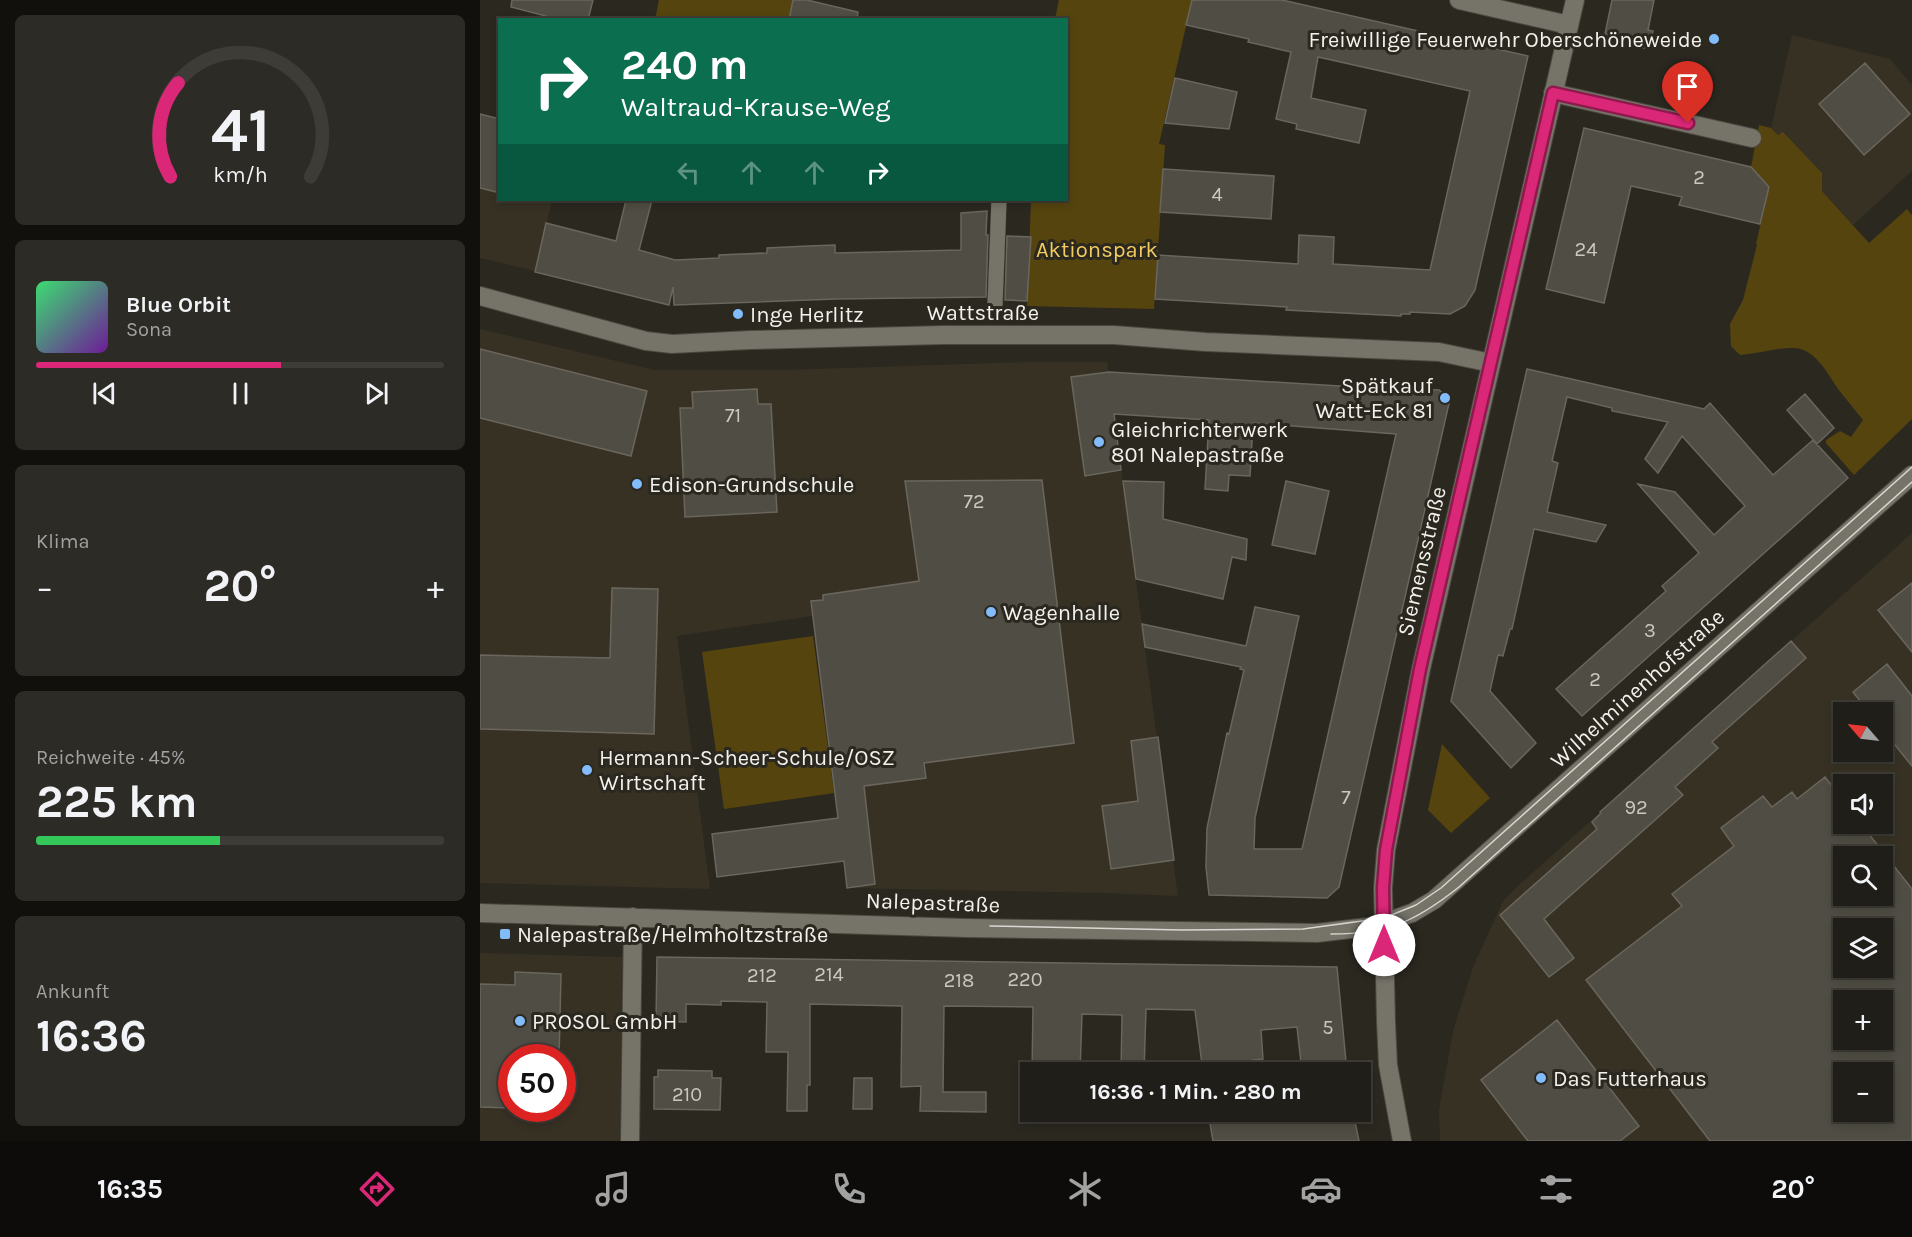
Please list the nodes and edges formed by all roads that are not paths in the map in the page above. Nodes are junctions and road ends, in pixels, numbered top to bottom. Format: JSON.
{"nodes":[{"id":1,"x":1459,"y":0,"type":"edge"},
{"id":2,"x":1575,"y":0,"type":"edge"},
{"id":3,"x":1569,"y":25,"type":"junction"},
{"id":4,"x":1553,"y":93,"type":"junction"},
{"id":5,"x":1752,"y":138,"type":"dead end"},
{"id":6,"x":999,"y":201,"type":"edge"},
{"id":7,"x":480,"y":296,"type":"edge"},
{"id":8,"x":995,"y":305,"type":"dead end"},
{"id":9,"x":1491,"y":363,"type":"junction"},
{"id":10,"x":1912,"y":475,"type":"edge"},
{"id":11,"x":480,"y":913,"type":"edge"},
{"id":12,"x":633,"y":917,"type":"junction"},
{"id":13,"x":1384,"y":923,"type":"junction"},
{"id":14,"x":630,"y":1141,"type":"edge"},
{"id":15,"x":1402,"y":1141,"type":"edge"}],
"edges":[{"from":1,"to":3,"type":"street"},
{"from":2,"to":3,"type":"street","name":"Siemensstraße"},
{"from":3,"to":4,"type":"street","name":"Siemensstraße"},
{"from":4,"to":5,"type":"street"},
{"from":4,"to":9,"type":"street","name":"Siemensstraße"},
{"from":6,"to":8,"type":"lane"},
{"from":7,"to":9,"type":"street","name":"Wattstraße"},
{"from":9,"to":13,"type":"street","name":"Siemensstraße"},
{"from":10,"to":13,"type":"street","name":"Wilhelminenhofstraße"},
{"from":11,"to":12,"type":"street","name":"Nalepastraße"},
{"from":12,"to":13,"type":"street","name":"Nalepastraße"},
{"from":12,"to":14,"type":"street"},
{"from":13,"to":15,"type":"street","name":"Siemensstraße"}]}
